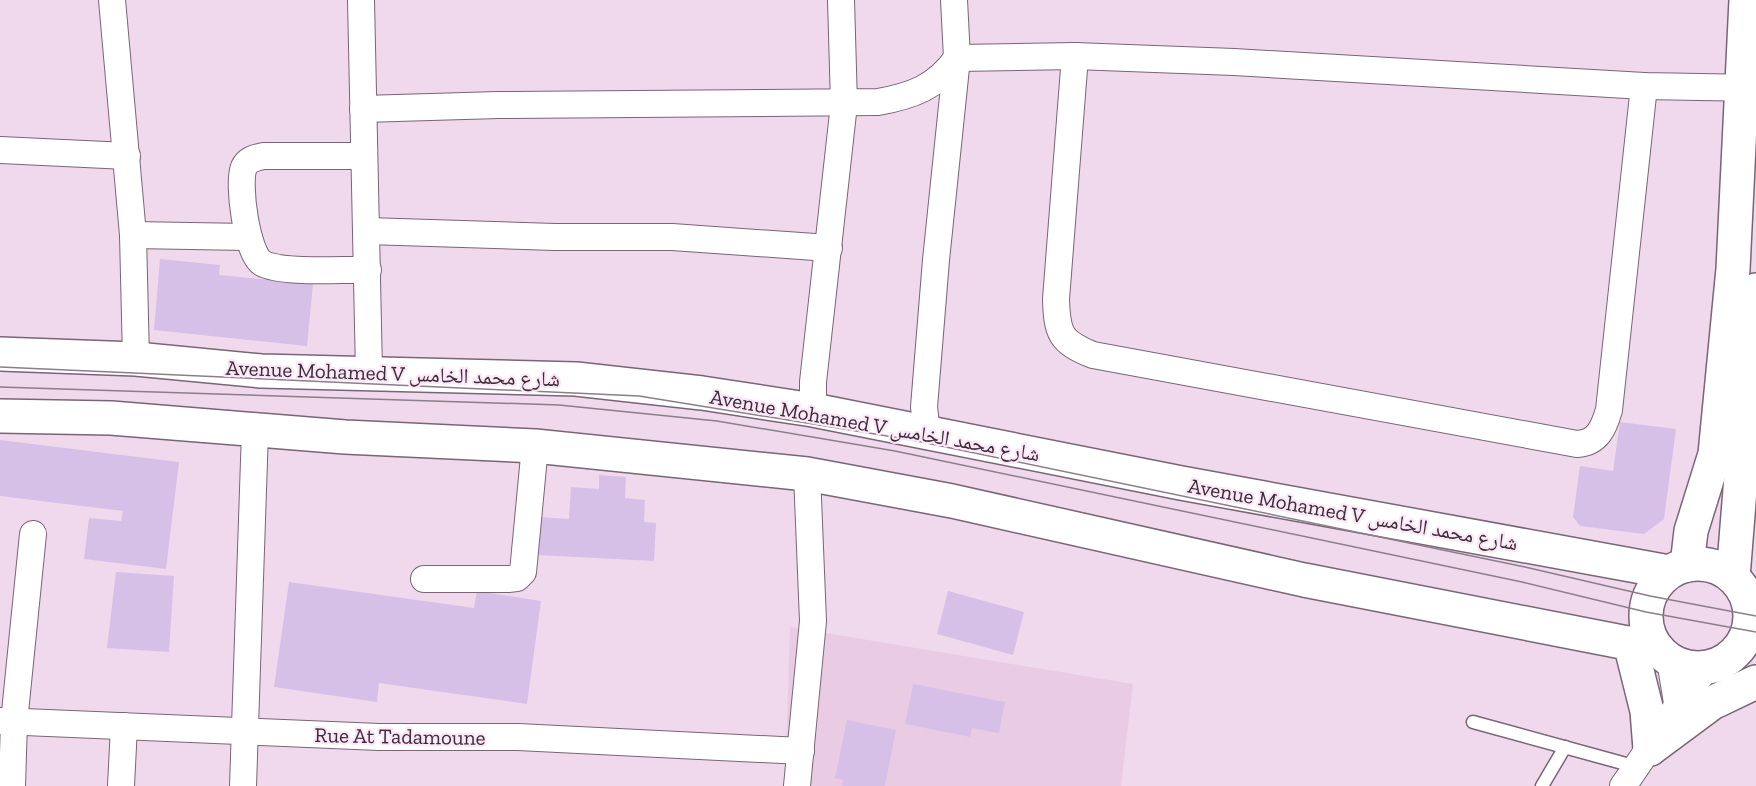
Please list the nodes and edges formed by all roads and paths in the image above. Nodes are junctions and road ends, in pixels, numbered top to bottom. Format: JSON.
{"nodes":[{"id":1,"x":112,"y":0,"type":"edge"},
{"id":2,"x":361,"y":0,"type":"edge"},
{"id":3,"x":841,"y":0,"type":"edge"},
{"id":4,"x":954,"y":0,"type":"edge"},
{"id":5,"x":1746,"y":0,"type":"edge"},
{"id":6,"x":1075,"y":56,"type":"junction"},
{"id":7,"x":957,"y":58,"type":"junction"},
{"id":8,"x":1644,"y":86,"type":"junction"},
{"id":9,"x":1749,"y":87,"type":"edge"},
{"id":10,"x":844,"y":104,"type":"junction"},
{"id":11,"x":363,"y":109,"type":"junction"},
{"id":12,"x":0,"y":150,"type":"edge"},
{"id":13,"x":127,"y":156,"type":"junction"},
{"id":14,"x":364,"y":156,"type":"junction"},
{"id":15,"x":367,"y":231,"type":"junction"},
{"id":16,"x":133,"y":235,"type":"junction"},
{"id":17,"x":248,"y":237,"type":"junction"},
{"id":18,"x":829,"y":248,"type":"junction"},
{"id":19,"x":368,"y":270,"type":"junction"},
{"id":20,"x":1756,"y":290,"type":"edge"},
{"id":21,"x":0,"y":354,"type":"edge"},
{"id":22,"x":136,"y":359,"type":"junction"},
{"id":23,"x":369,"y":372,"type":"junction"},
{"id":24,"x":813,"y":410,"type":"junction"},
{"id":25,"x":0,"y":416,"type":"edge"},
{"id":26,"x":255,"y":430,"type":"junction"},
{"id":27,"x":927,"y":433,"type":"junction"},
{"id":28,"x":534,"y":446,"type":"junction"},
{"id":29,"x":1750,"y":465,"type":"edge"},
{"id":30,"x":807,"y":474,"type":"junction"},
{"id":31,"x":33,"y":534,"type":"dead end"},
{"id":32,"x":1678,"y":569,"type":"junction"},
{"id":33,"x":424,"y":579,"type":"dead end"},
{"id":34,"x":1746,"y":593,"type":"edge"},
{"id":35,"x":1653,"y":650,"type":"junction"},
{"id":36,"x":1732,"y":661,"type":"edge"},
{"id":37,"x":1756,"y":682,"type":"edge"},
{"id":38,"x":1677,"y":703,"type":"junction"},
{"id":39,"x":7,"y":721,"type":"edge"},
{"id":40,"x":1473,"y":722,"type":"dead end"},
{"id":41,"x":124,"y":726,"type":"junction"},
{"id":42,"x":243,"y":732,"type":"junction"},
{"id":43,"x":1565,"y":747,"type":"junction"},
{"id":44,"x":801,"y":751,"type":"junction"},
{"id":45,"x":1637,"y":767,"type":"edge"},
{"id":46,"x":12,"y":786,"type":"edge"},
{"id":47,"x":121,"y":786,"type":"edge"},
{"id":48,"x":243,"y":786,"type":"edge"},
{"id":49,"x":797,"y":786,"type":"edge"},
{"id":50,"x":1542,"y":786,"type":"edge"}],
"edges":[{"from":1,"to":13,"type":"street"},
{"from":2,"to":11,"type":"street"},
{"from":3,"to":10,"type":"street"},
{"from":4,"to":7,"type":"street"},
{"from":5,"to":9,"type":"main road"},
{"from":6,"to":7,"type":"street"},
{"from":6,"to":8,"type":"street"},
{"from":6,"to":8,"type":"street"},
{"from":7,"to":10,"type":"street"},
{"from":7,"to":27,"type":"street"},
{"from":8,"to":9,"type":"street"},
{"from":9,"to":32,"type":"main road"},
{"from":10,"to":11,"type":"street"},
{"from":10,"to":18,"type":"street"},
{"from":11,"to":14,"type":"street"},
{"from":12,"to":13,"type":"street"},
{"from":13,"to":16,"type":"street"},
{"from":14,"to":15,"type":"street"},
{"from":14,"to":17,"type":"street"},
{"from":15,"to":18,"type":"street"},
{"from":15,"to":19,"type":"street"},
{"from":16,"to":17,"type":"street"},
{"from":16,"to":22,"type":"street"},
{"from":17,"to":19,"type":"street"},
{"from":18,"to":24,"type":"street"},
{"from":19,"to":23,"type":"street"},
{"from":20,"to":29,"type":"main road"},
{"from":21,"to":22,"type":"main road","name":"Avenue Mohamed V شارع محمد الخامس"},
{"from":22,"to":23,"type":"main road","name":"Avenue Mohamed V شارع محمد الخامس"},
{"from":23,"to":24,"type":"main road","name":"Avenue Mohamed V شارع محمد الخامس"},
{"from":24,"to":27,"type":"main road","name":"Avenue Mohamed V شارع محمد الخامس"},
{"from":25,"to":26,"type":"main road"},
{"from":26,"to":28,"type":"main road"},
{"from":26,"to":42,"type":"street"},
{"from":27,"to":32,"type":"main road","name":"Avenue Mohamed V شارع محمد الخامس"},
{"from":28,"to":30,"type":"main road"},
{"from":28,"to":33,"type":"street"},
{"from":29,"to":34,"type":"main road"},
{"from":30,"to":35,"type":"main road"},
{"from":30,"to":44,"type":"street"},
{"from":31,"to":39,"type":"street"},
{"from":32,"to":34,"type":"main road"},
{"from":32,"to":35,"type":"main road"},
{"from":34,"to":36,"type":"main road"},
{"from":35,"to":36,"type":"main road"},
{"from":35,"to":38,"type":"street"},
{"from":35,"to":45,"type":"main road"},
{"from":36,"to":38,"type":"street"},
{"from":37,"to":45,"type":"main road"},
{"from":38,"to":45,"type":"street"},
{"from":39,"to":41,"type":"street","name":"Rue At Tadamoune"},
{"from":39,"to":46,"type":"street"},
{"from":40,"to":43,"type":"lane"},
{"from":41,"to":42,"type":"street","name":"Rue At Tadamoune"},
{"from":41,"to":47,"type":"street"},
{"from":42,"to":44,"type":"street","name":"Rue At Tadamoune"},
{"from":42,"to":48,"type":"street"},
{"from":43,"to":45,"type":"lane"},
{"from":43,"to":50,"type":"lane"},
{"from":44,"to":49,"type":"street"}]}
